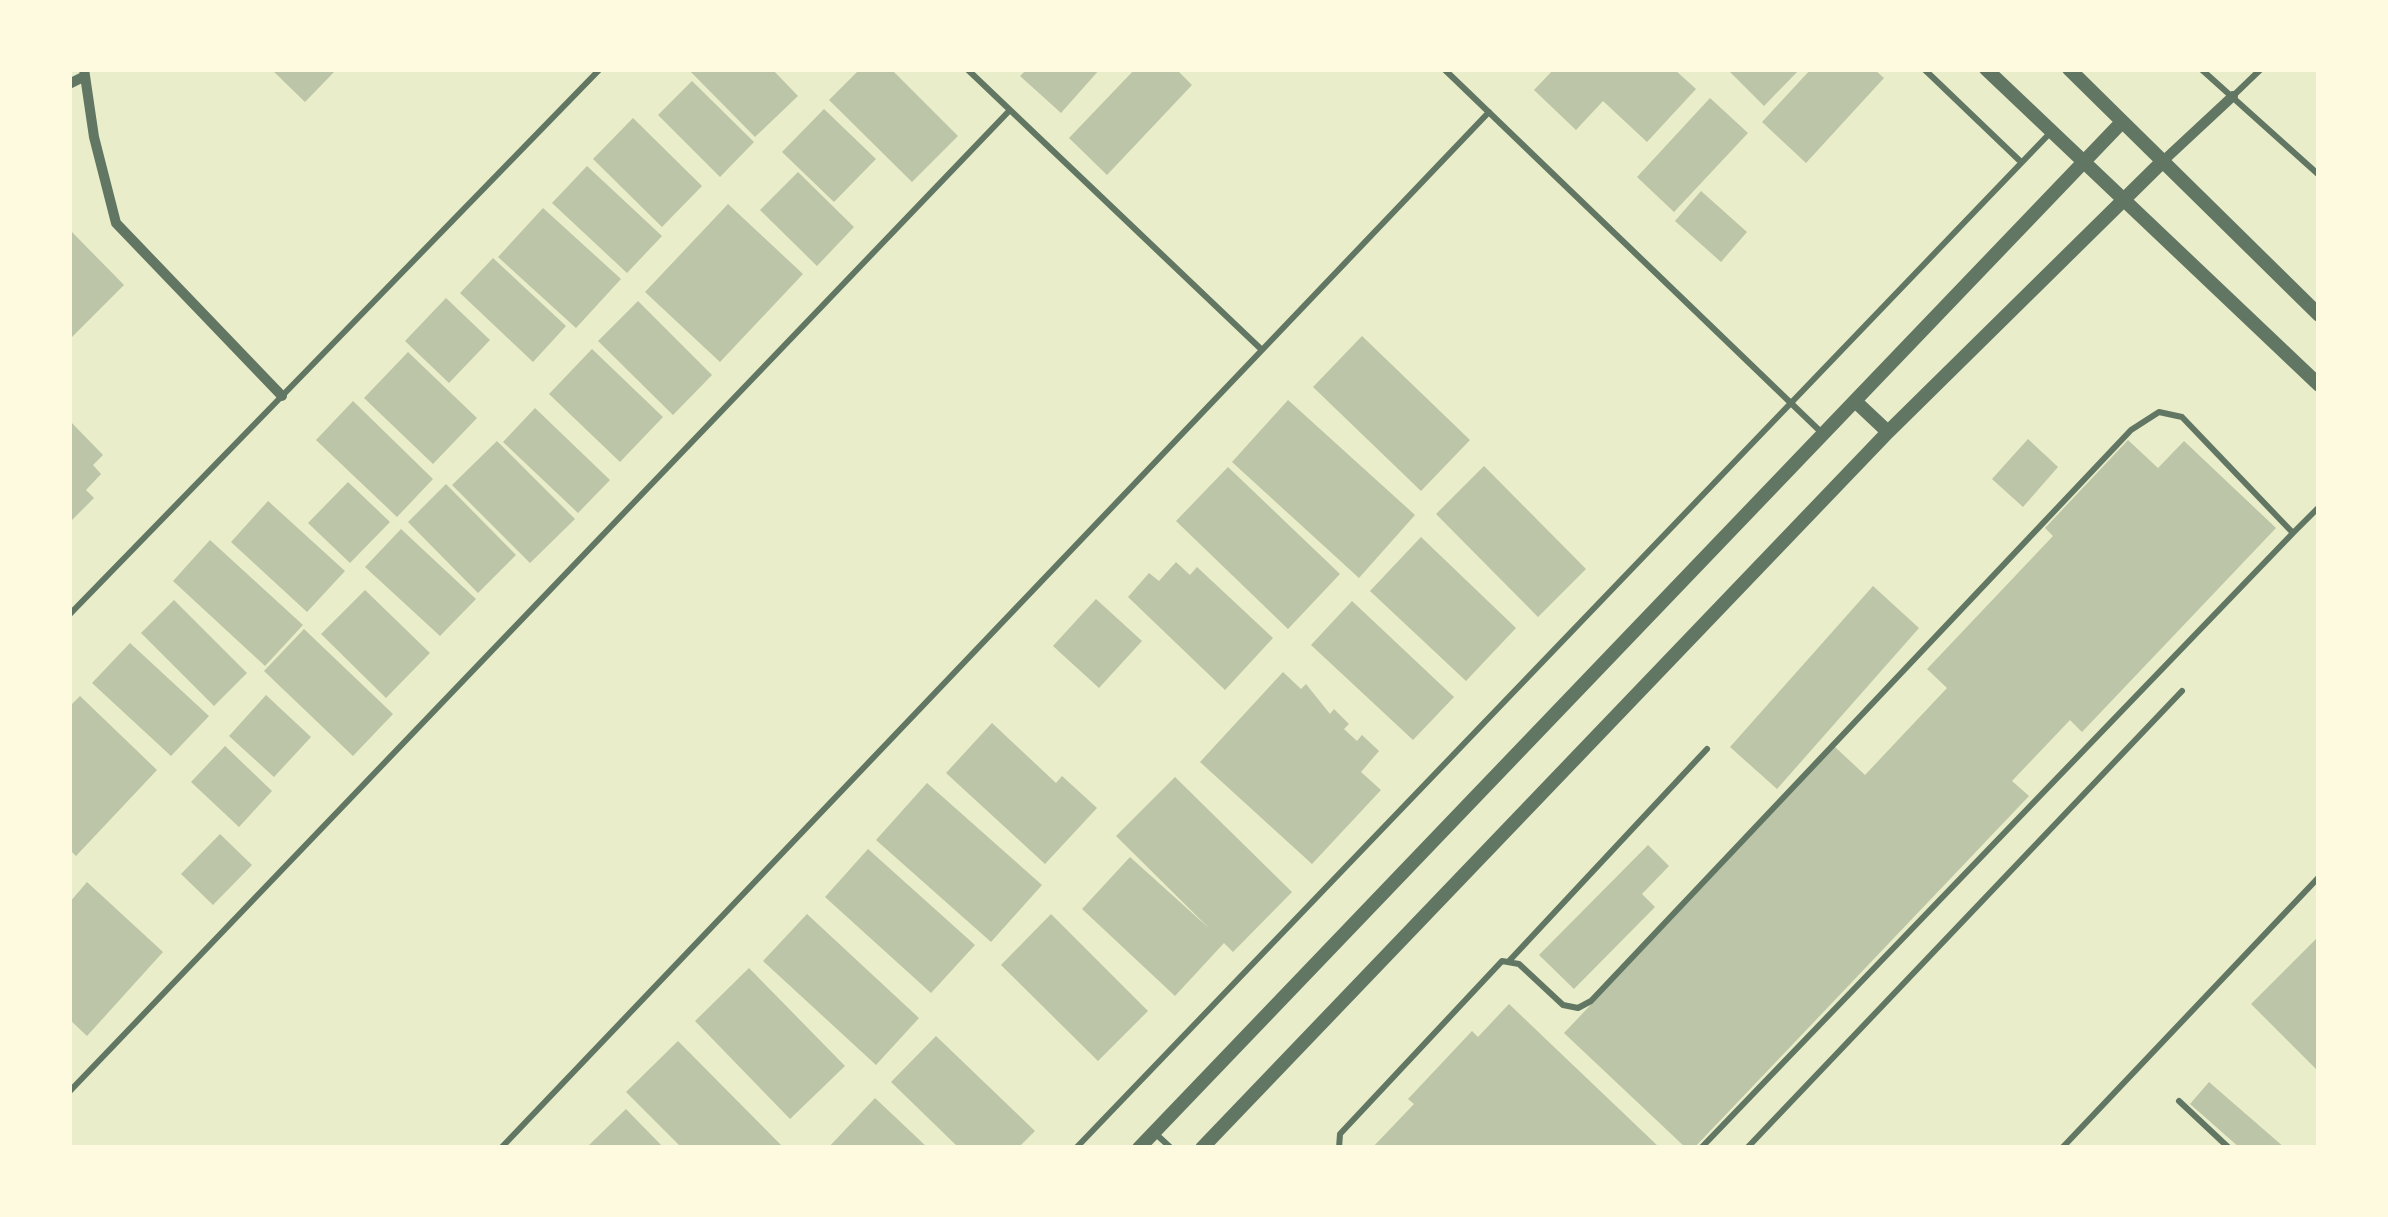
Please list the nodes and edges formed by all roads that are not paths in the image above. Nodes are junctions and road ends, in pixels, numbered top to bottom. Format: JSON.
{"nodes":[{"id":1,"x":600,"y":69,"type":"edge"},
{"id":2,"x":967,"y":69,"type":"edge"},
{"id":3,"x":1444,"y":69,"type":"edge"},
{"id":4,"x":1924,"y":69,"type":"edge"},
{"id":5,"x":1987,"y":69,"type":"edge"},
{"id":6,"x":2069,"y":69,"type":"edge"},
{"id":7,"x":2200,"y":69,"type":"edge"},
{"id":8,"x":2261,"y":69,"type":"edge"},
{"id":9,"x":85,"y":72,"type":"edge"},
{"id":10,"x":69,"y":84,"type":"edge"},
{"id":11,"x":2233,"y":96,"type":"junction"},
{"id":12,"x":1010,"y":110,"type":"junction"},
{"id":13,"x":1489,"y":112,"type":"junction"},
{"id":14,"x":2122,"y":122,"type":"junction"},
{"id":15,"x":2051,"y":132,"type":"junction"},
{"id":16,"x":2020,"y":161,"type":"junction"},
{"id":17,"x":2084,"y":161,"type":"junction"},
{"id":18,"x":2161,"y":163,"type":"junction"},
{"id":19,"x":2319,"y":175,"type":"edge"},
{"id":20,"x":2124,"y":200,"type":"junction"},
{"id":21,"x":2319,"y":315,"type":"edge"},
{"id":22,"x":1262,"y":350,"type":"junction"},
{"id":23,"x":2319,"y":385,"type":"edge"},
{"id":24,"x":282,"y":396,"type":"junction"},
{"id":25,"x":1855,"y":400,"type":"junction"},
{"id":26,"x":1790,"y":402,"type":"junction"},
{"id":27,"x":1888,"y":432,"type":"junction"},
{"id":28,"x":1823,"y":434,"type":"junction"},
{"id":29,"x":2319,"y":507,"type":"edge"},
{"id":30,"x":2293,"y":533,"type":"junction"},
{"id":31,"x":69,"y":615,"type":"edge"},
{"id":32,"x":2182,"y":691,"type":"dead end"},
{"id":33,"x":1707,"y":749,"type":"dead end"},
{"id":34,"x":2319,"y":877,"type":"edge"},
{"id":35,"x":1510,"y":960,"type":"junction"},
{"id":36,"x":69,"y":1092,"type":"edge"},
{"id":37,"x":2180,"y":1101,"type":"dead end"},
{"id":38,"x":1154,"y":1132,"type":"junction"},
{"id":39,"x":501,"y":1148,"type":"edge"},
{"id":40,"x":1076,"y":1148,"type":"edge"},
{"id":41,"x":1139,"y":1148,"type":"edge"},
{"id":42,"x":1171,"y":1148,"type":"edge"},
{"id":43,"x":1202,"y":1148,"type":"edge"},
{"id":44,"x":1339,"y":1148,"type":"edge"},
{"id":45,"x":1702,"y":1148,"type":"edge"},
{"id":46,"x":1747,"y":1148,"type":"edge"},
{"id":47,"x":2062,"y":1148,"type":"edge"},
{"id":48,"x":2229,"y":1148,"type":"edge"}],
"edges":[{"from":1,"to":24,"type":"lane"},
{"from":2,"to":12,"type":"lane"},
{"from":3,"to":13,"type":"lane"},
{"from":4,"to":16,"type":"lane"},
{"from":5,"to":15,"type":"street"},
{"from":6,"to":14,"type":"street"},
{"from":7,"to":11,"type":"lane"},
{"from":8,"to":11,"type":"lane"},
{"from":9,"to":10,"type":"street"},
{"from":9,"to":24,"type":"street"},
{"from":11,"to":18,"type":"street"},
{"from":11,"to":19,"type":"lane"},
{"from":12,"to":22,"type":"lane"},
{"from":12,"to":36,"type":"lane"},
{"from":13,"to":22,"type":"lane"},
{"from":13,"to":26,"type":"lane"},
{"from":14,"to":17,"type":"street"},
{"from":14,"to":18,"type":"street"},
{"from":15,"to":16,"type":"lane"},
{"from":15,"to":17,"type":"street"},
{"from":16,"to":26,"type":"lane"},
{"from":17,"to":20,"type":"street"},
{"from":17,"to":25,"type":"street"},
{"from":18,"to":20,"type":"street"},
{"from":18,"to":21,"type":"street"},
{"from":20,"to":23,"type":"street"},
{"from":20,"to":27,"type":"street"},
{"from":22,"to":39,"type":"lane"},
{"from":24,"to":31,"type":"lane"},
{"from":25,"to":27,"type":"street"},
{"from":25,"to":28,"type":"street"},
{"from":26,"to":28,"type":"lane"},
{"from":26,"to":40,"type":"lane"},
{"from":27,"to":43,"type":"street"},
{"from":28,"to":38,"type":"street"},
{"from":29,"to":30,"type":"lane"},
{"from":30,"to":35,"type":"lane"},
{"from":30,"to":45,"type":"lane"},
{"from":32,"to":46,"type":"lane"},
{"from":33,"to":35,"type":"lane"},
{"from":34,"to":47,"type":"lane"},
{"from":35,"to":44,"type":"lane"},
{"from":37,"to":48,"type":"lane"},
{"from":38,"to":41,"type":"street"},
{"from":38,"to":42,"type":"lane"}]}
